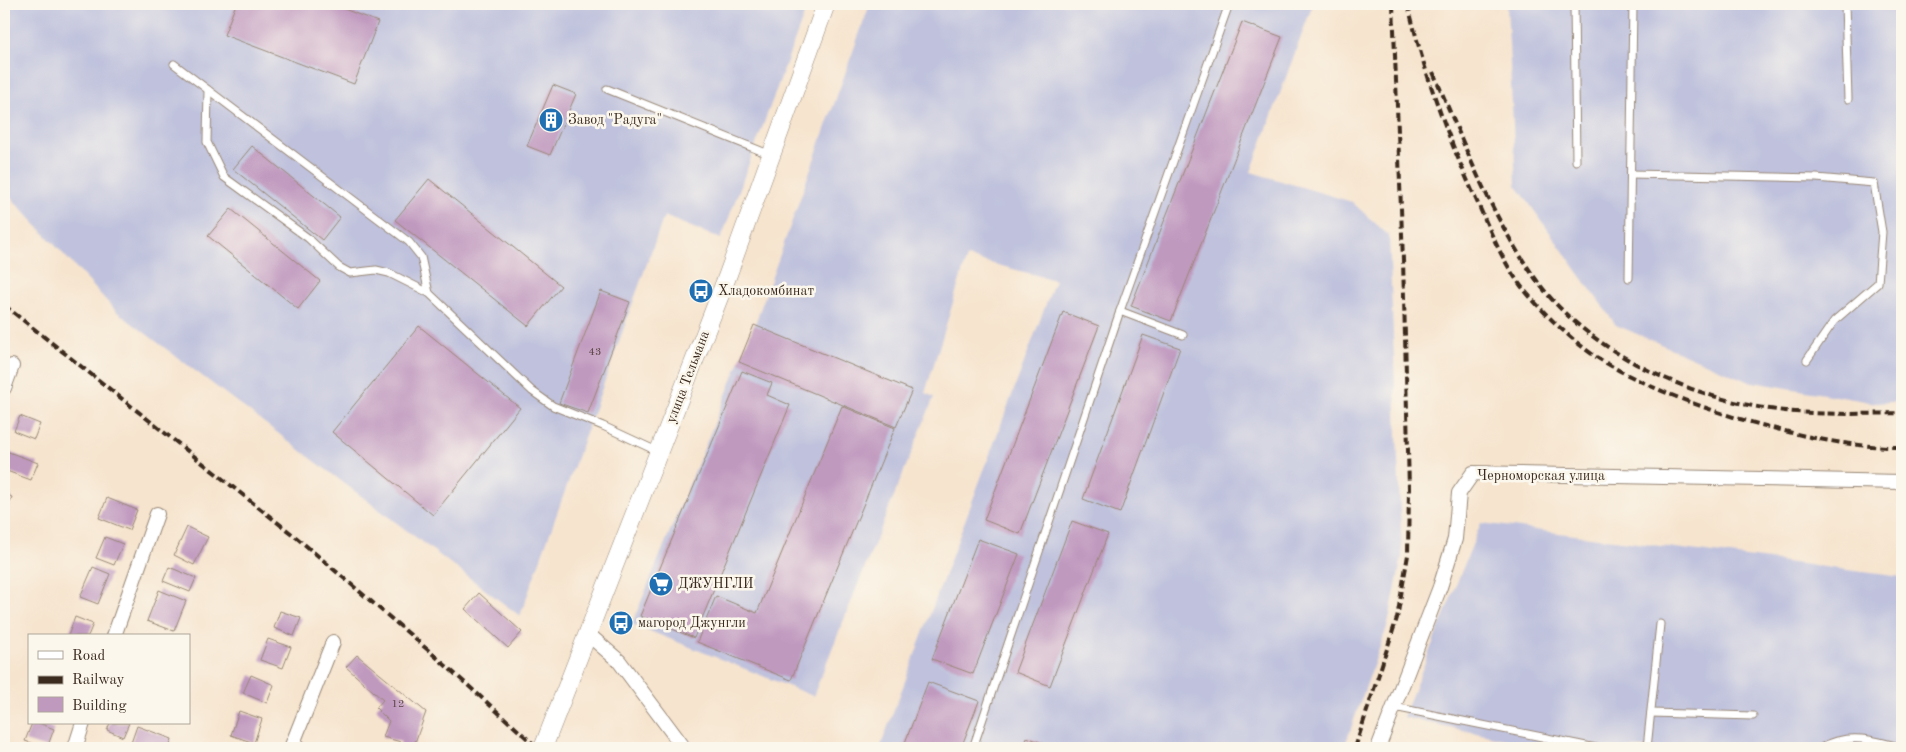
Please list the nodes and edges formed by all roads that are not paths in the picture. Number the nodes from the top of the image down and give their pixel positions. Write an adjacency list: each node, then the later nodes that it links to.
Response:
1 (826, 4): 10 (street, улица Тельмана)
2 (1229, 4): 15 (lane)
3 (1574, 4): 11 (lane)
4 (1633, 4): 12 (lane)
5 (1846, 4): 9 (lane)
6 (174, 64): 8 (lane)
7 (607, 88): 10 (lane)
8 (208, 90): 14 (lane); 14 (lane)
9 (1848, 99)
10 (772, 155): 20 (street, улица Тельмана)
11 (1576, 162)
12 (1631, 174): 13 (lane); 17 (lane)
13 (1629, 278)
14 (429, 293): 20 (lane)
15 (1120, 311): 16 (lane); 36 (lane)
16 (1184, 335)
17 (1807, 360)
18 (12, 366): 19 (street)
19 (4, 388)
20 (660, 452): 25 (street, улица Тельмана)
21 (1902, 482): 27 (street, Черноморская улица)
22 (157, 514): 24 (street)
23 (1660, 624): 28 (lane)
24 (115, 634)
25 (589, 635): 34 (street, улица Тельмана); 35 (street)
26 (333, 642): 31 (street)
27 (1394, 707): 37 (street, Черноморская улица); 38 (lane)
28 (1651, 713): 29 (lane); 39 (lane)
29 (1753, 716)
30 (83, 724): 32 (street)
31 (292, 746): 33 (lane)
32 (75, 748)
33 (306, 748)
34 (543, 748)
35 (684, 748)
36 (973, 748)
37 (1378, 748)
38 (1596, 748)
39 (1647, 748)
40 (1821, 748): 41 (lane)
41 (1902, 748)

